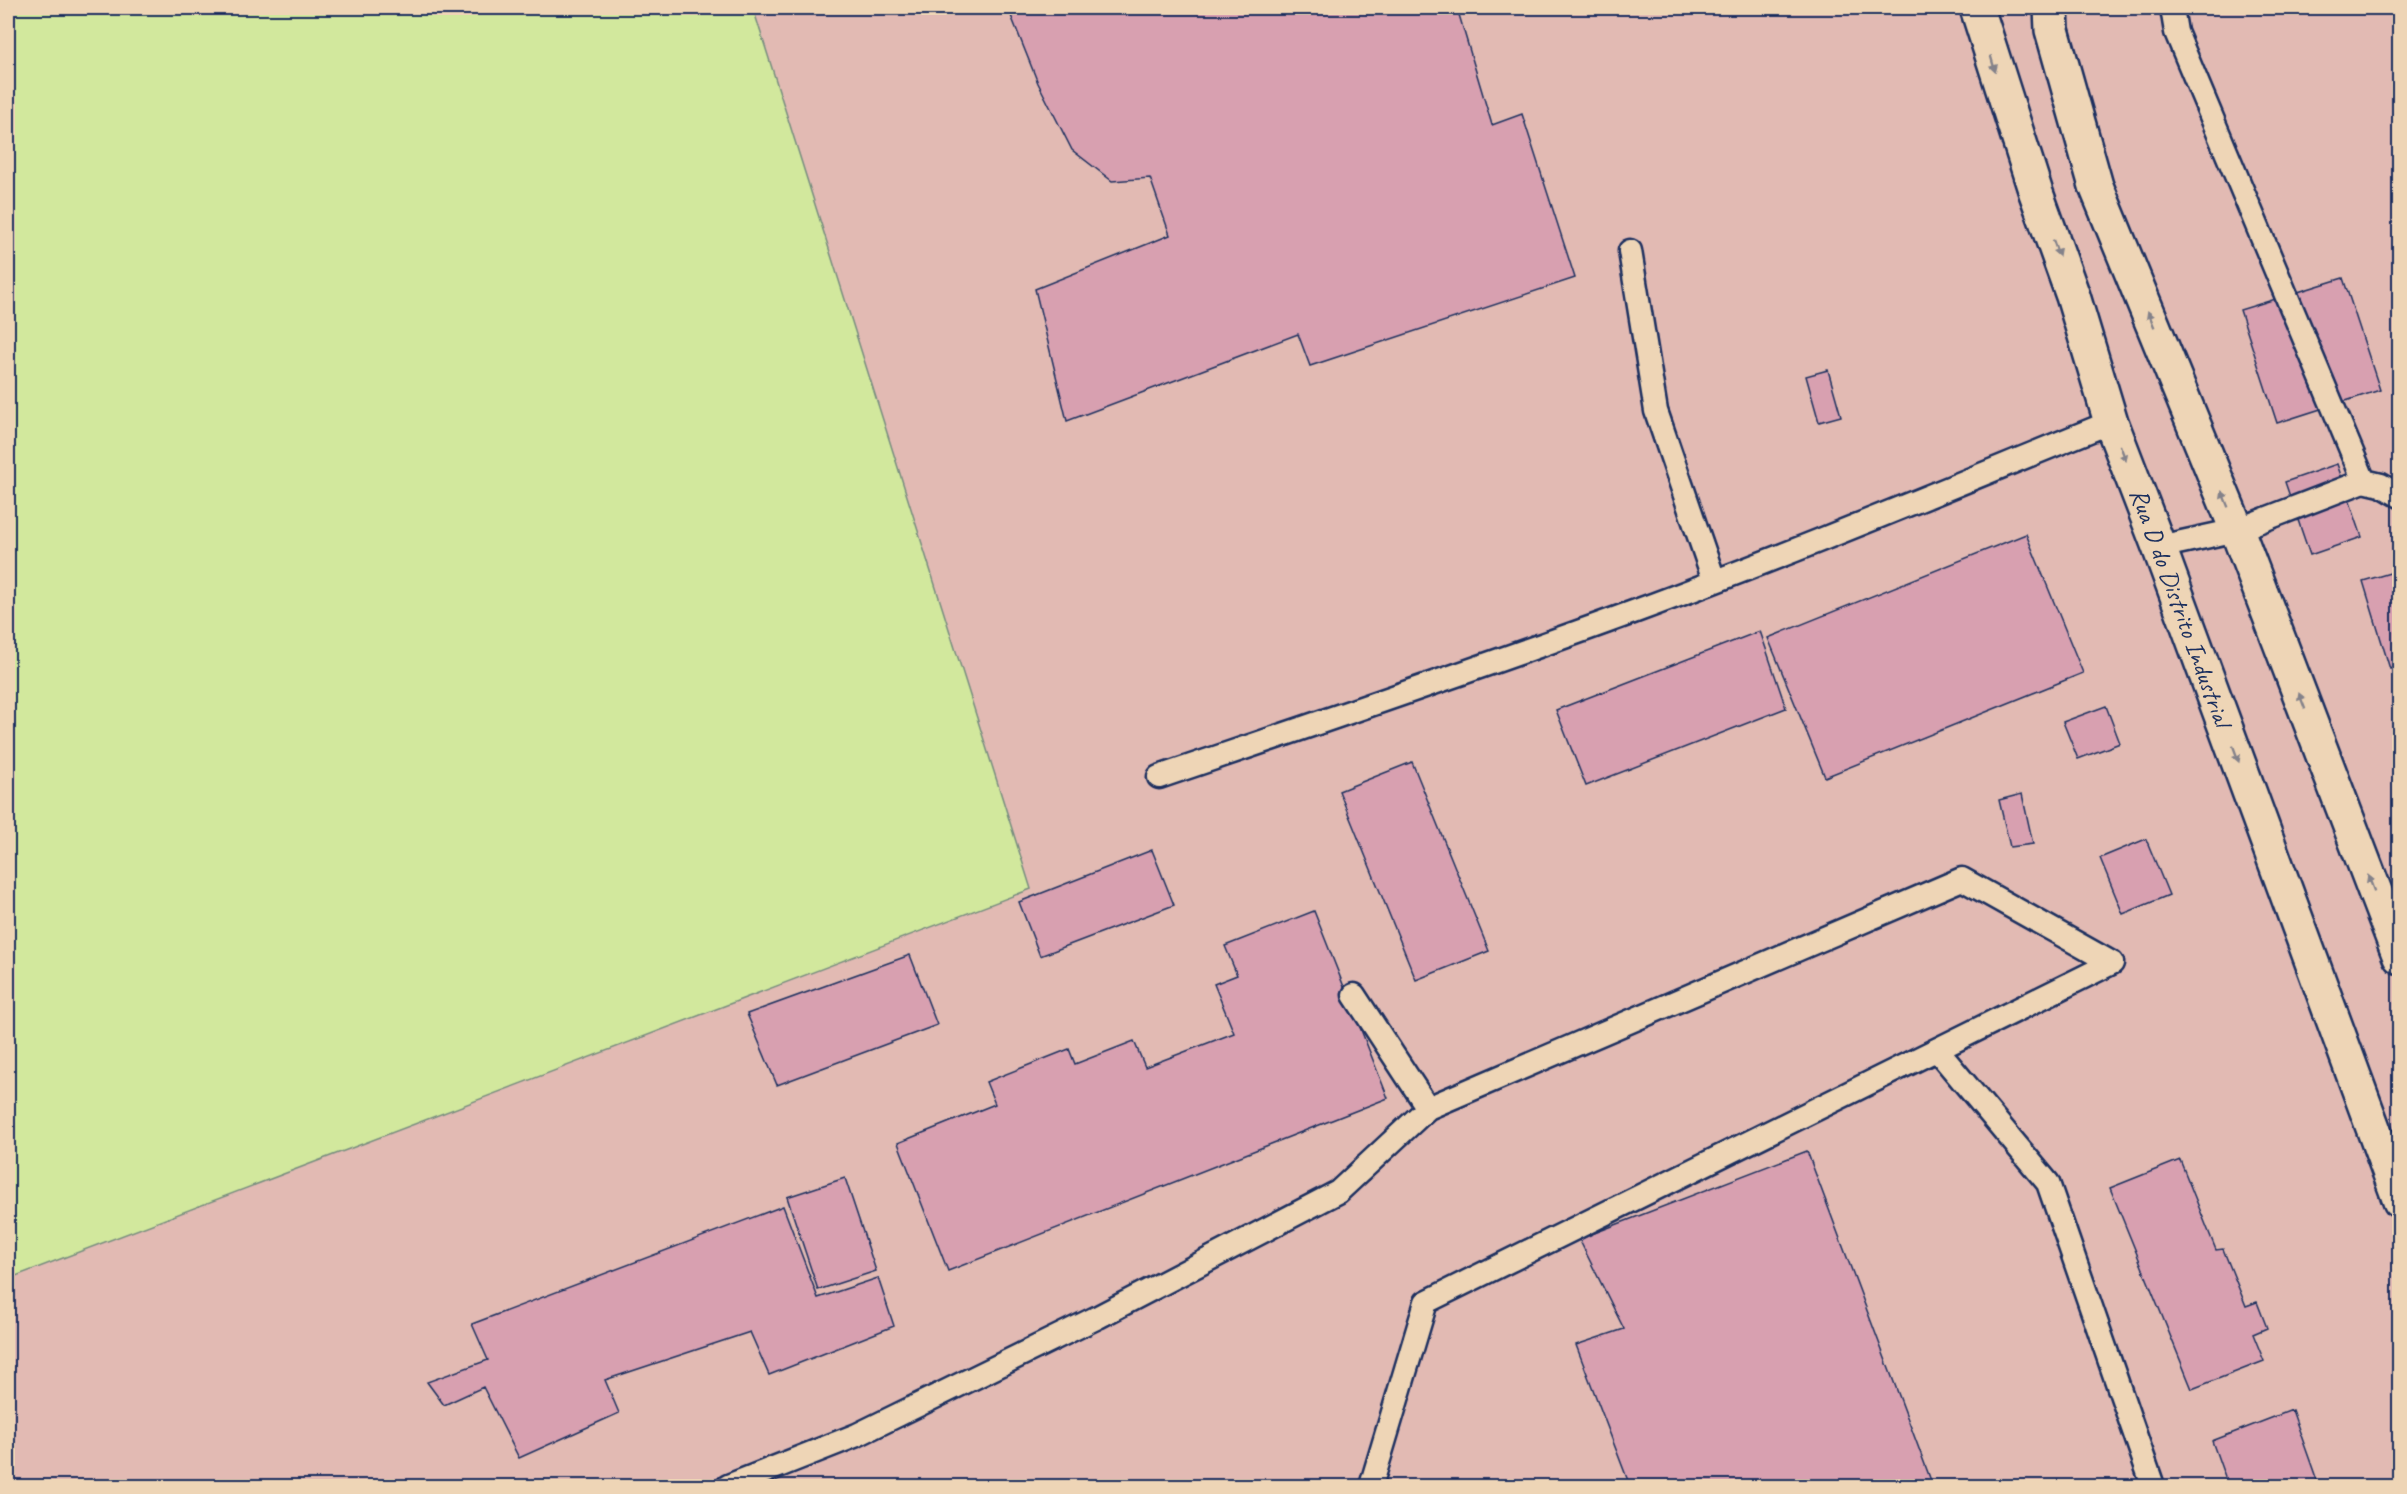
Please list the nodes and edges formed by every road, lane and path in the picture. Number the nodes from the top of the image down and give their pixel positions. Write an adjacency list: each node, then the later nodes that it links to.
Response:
1 (1977, 8): 5 (street, Rua D do Distrito Industrial, one-way to 5)
2 (2051, 8): 8 (street, one-way to 2)
3 (2172, 8): 6 (lane)
4 (1630, 251): 10 (lane)
5 (2111, 422): 9 (street, Rua D do Distrito Industrial, one-way to 9); 10 (lane)
6 (2364, 481): 7 (lane); 8 (lane)
7 (2400, 496)
8 (2237, 530): 9 (lane); 12 (street, one-way to 8)
9 (2159, 547): 16 (street, Rua D do Distrito Industrial, one-way to 16)
10 (1714, 580): 11 (lane)
11 (1159, 777)
12 (2400, 957)
13 (1354, 995): 15 (lane)
14 (1937, 1050): 15 (lane); 18 (lane); 19 (lane)
15 (1428, 1108): 17 (lane)
16 (2400, 1201)
17 (728, 1486)
18 (1371, 1486)
19 (2153, 1486)

